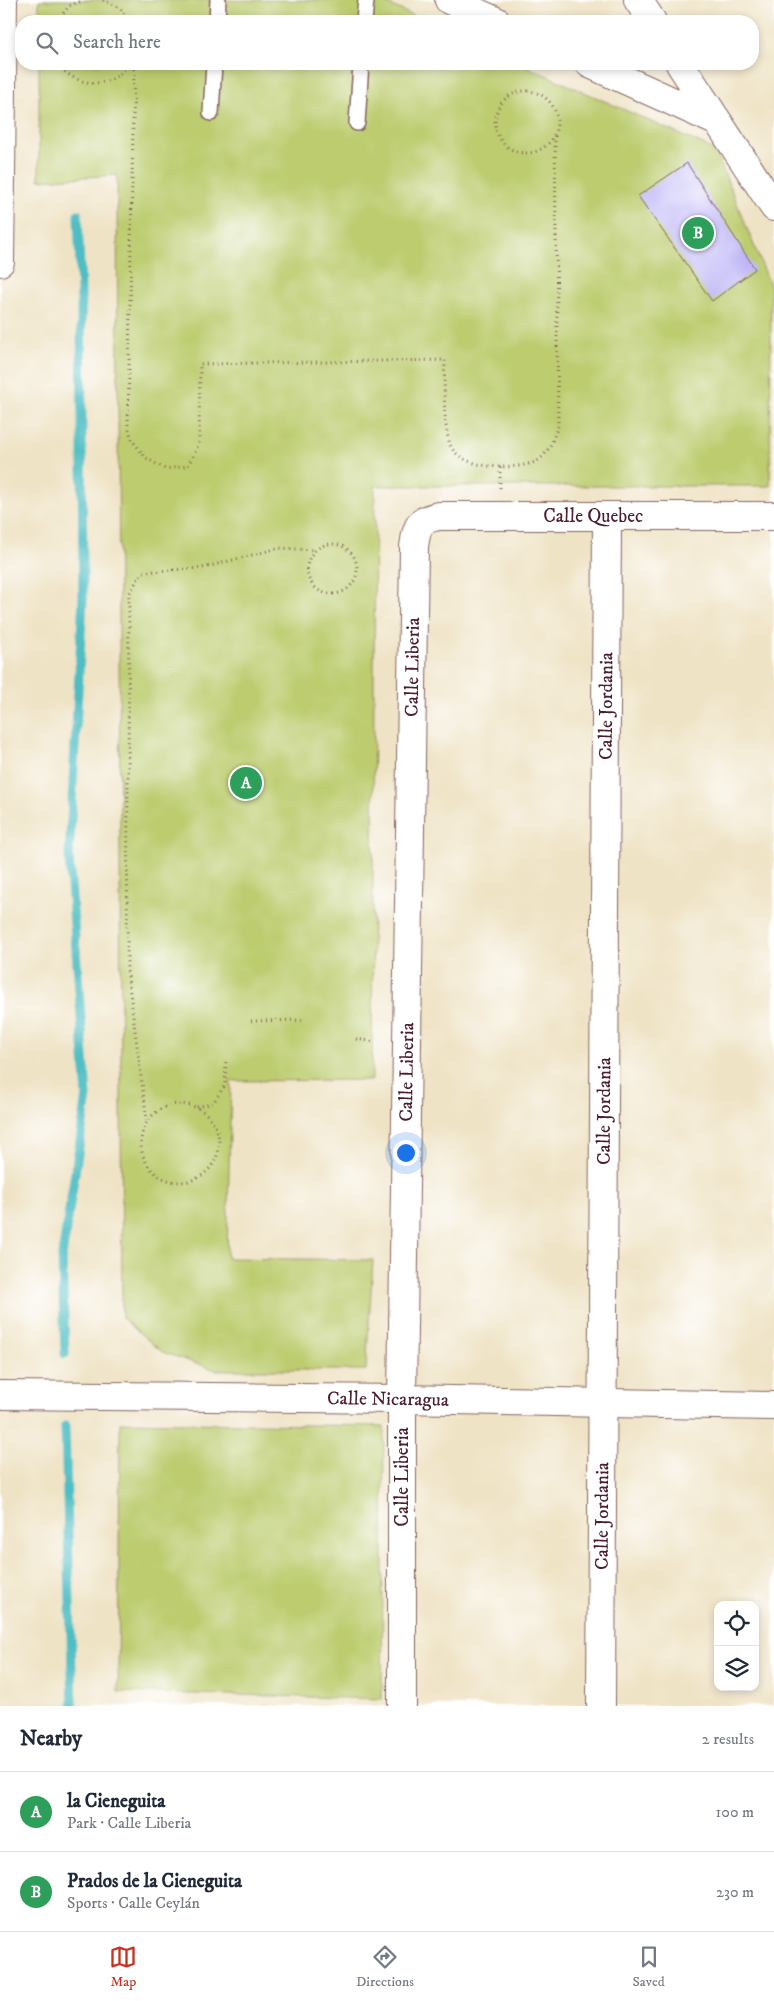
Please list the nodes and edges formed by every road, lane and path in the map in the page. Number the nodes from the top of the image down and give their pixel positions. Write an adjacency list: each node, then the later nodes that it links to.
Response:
1 (3, 0): 26 (street)
2 (83, 0): 8 (path)
3 (104, 0): 9 (path)
4 (218, 0): 10 (lane)
5 (366, 0): 11 (lane)
6 (449, 0): 12 (street)
7 (638, 0): 13 (street)
8 (62, 15)
9 (126, 15)
10 (217, 15)
11 (365, 15)
12 (483, 15)
13 (648, 15)
14 (63, 70): 15 (path)
15 (124, 70)
16 (134, 70): 27 (path)
17 (214, 70): 21 (lane)
18 (361, 70): 23 (lane)
19 (603, 70): 22 (street)
20 (684, 70): 22 (street)
21 (211, 114)
22 (718, 122): 25 (street)
23 (357, 123)
24 (556, 134): 24 (path); 27 (path)
25 (774, 207)
26 (0, 262)
27 (500, 466): 28 (path)
28 (500, 494)
29 (608, 516): 30 (street, Calle Quebec); 31 (street, Calle Quebec); 42 (street, Calle Jordania)
30 (774, 516)
31 (416, 529): 41 (street, Calle Liberia)
32 (315, 550): 32 (path); 39 (path)
33 (305, 1020): 34 (path)
34 (251, 1021)
35 (356, 1039): 36 (path)
36 (375, 1042)
37 (226, 1059): 38 (path)
38 (196, 1108): 39 (path); 39 (path)
39 (147, 1121)
40 (0, 1395): 41 (street, Calle Nicaragua)
41 (402, 1399): 42 (street, Calle Nicaragua); 44 (street, Calle Liberia)
42 (603, 1402): 43 (street, Calle Nicaragua); 45 (street, Calle Jordania)
43 (774, 1406)
44 (402, 1706)
45 (601, 1706)

